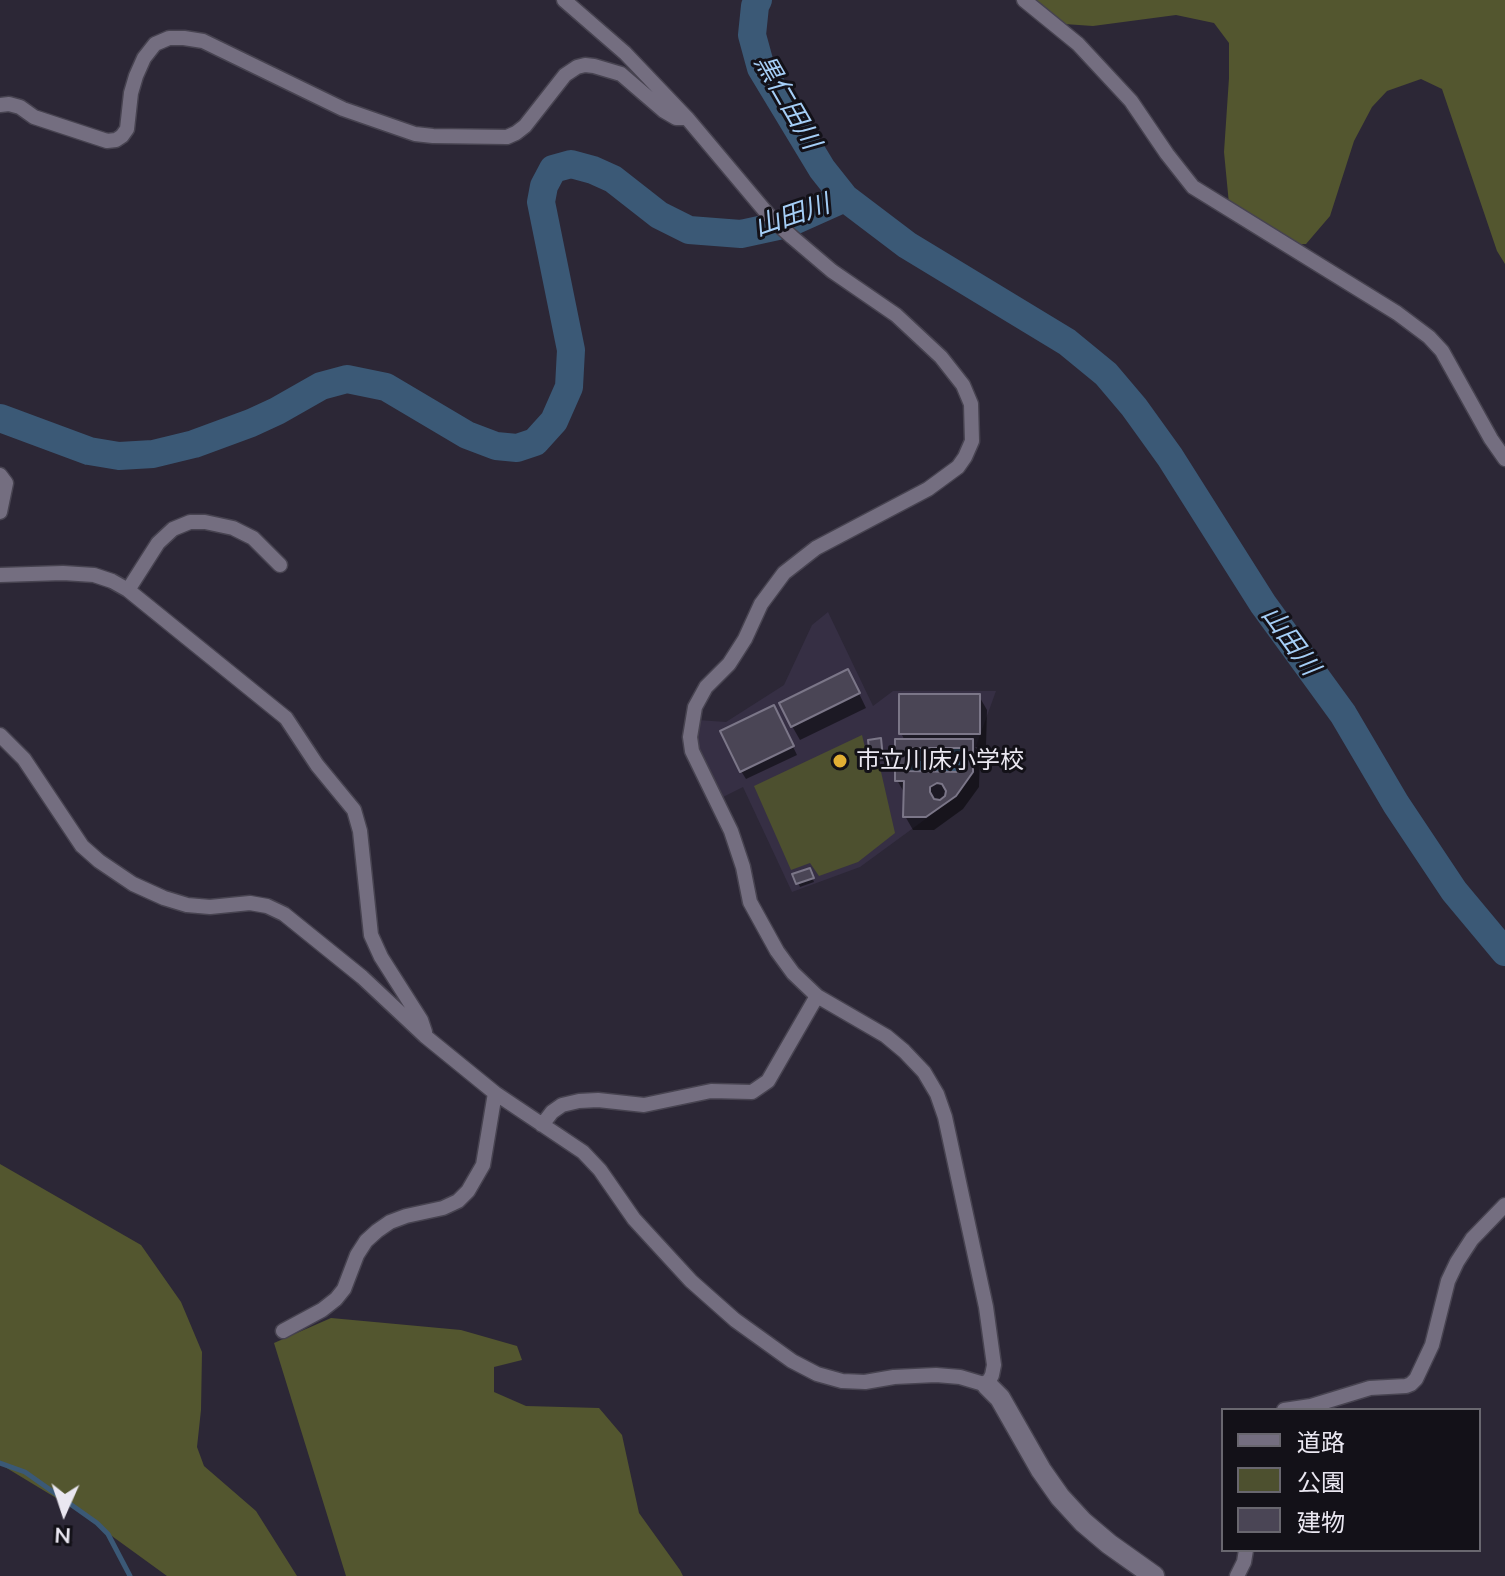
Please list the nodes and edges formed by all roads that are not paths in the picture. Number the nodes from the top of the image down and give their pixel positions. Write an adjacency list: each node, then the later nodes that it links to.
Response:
1 (564, 0): 4 (street)
2 (1024, 0): 5 (street)
3 (0, 105): 4 (street)
4 (687, 118): 12 (street)
5 (1505, 459)
6 (0, 475): 7 (street)
7 (0, 512)
8 (280, 565): 10 (street)
9 (0, 575): 10 (street)
10 (128, 590): 13 (street)
11 (0, 735): 13 (street)
12 (817, 996): 15 (street); 18 (street)
13 (425, 1036): 14 (street)
14 (495, 1093): 15 (street); 17 (street)
15 (542, 1125): 18 (street)
16 (1505, 1205): 19 (street)
17 (283, 1331)
18 (987, 1385): 21 (street)
19 (1298, 1408)
20 (1246, 1552): 22 (street)
21 (1154, 1576)
22 (1237, 1576)

